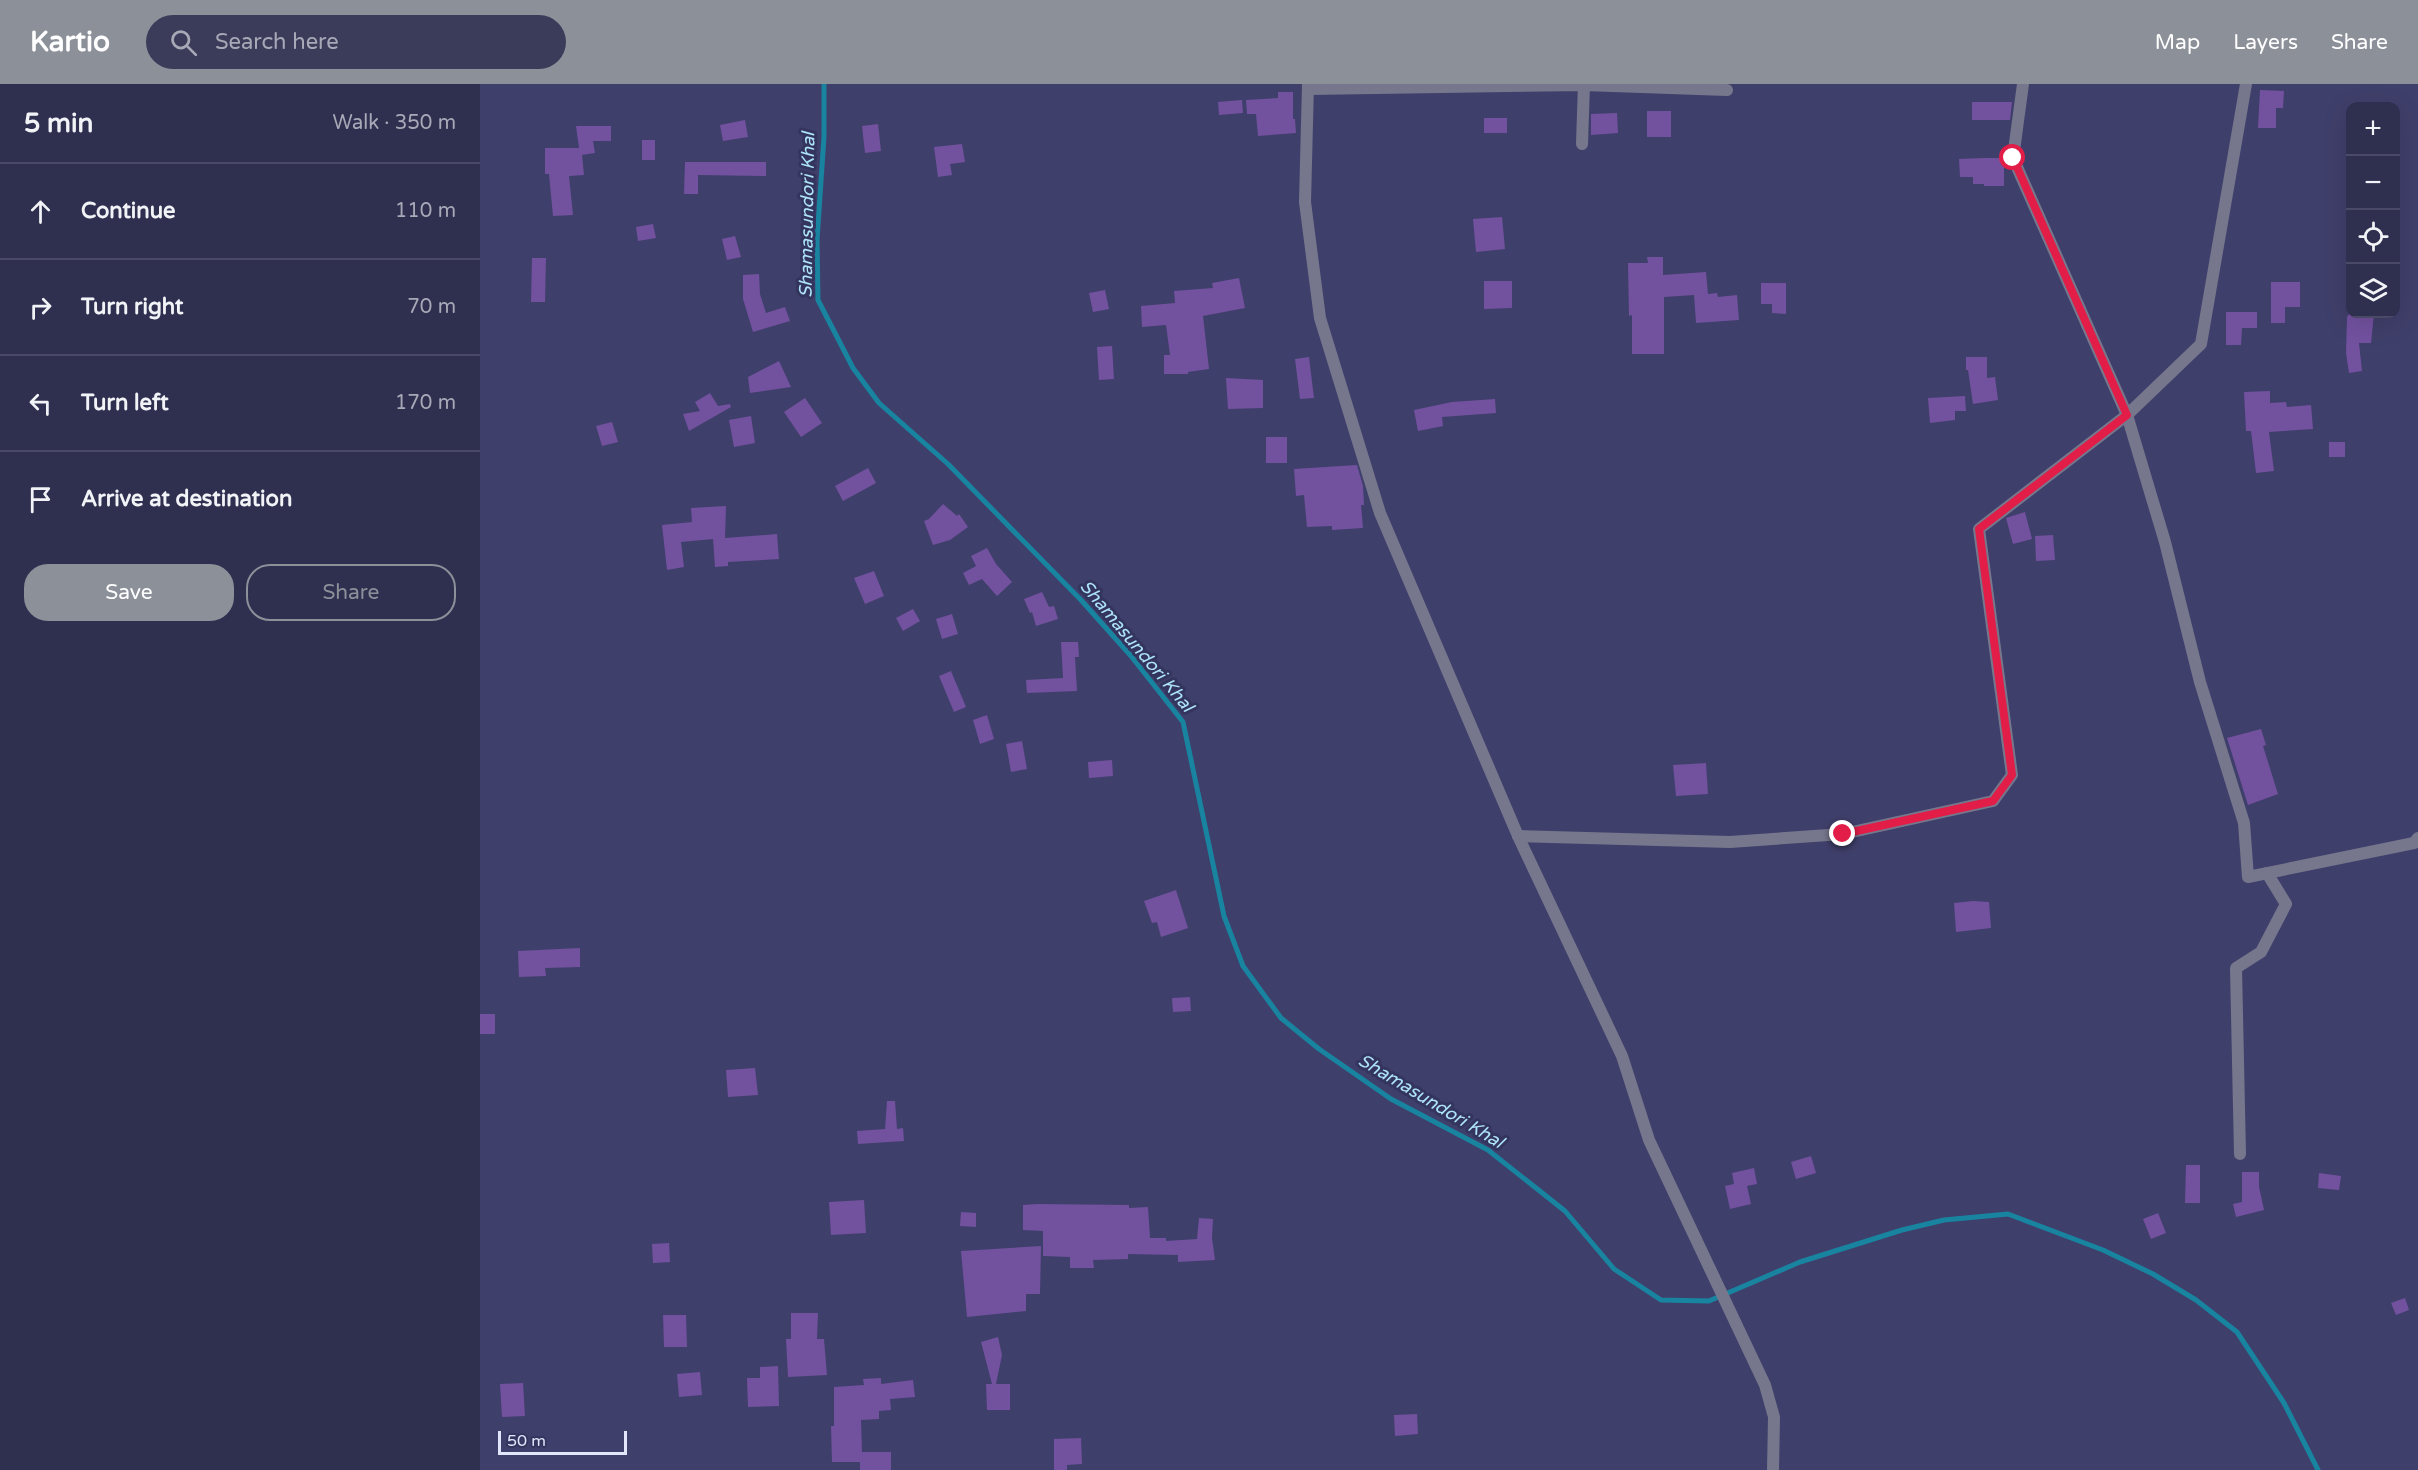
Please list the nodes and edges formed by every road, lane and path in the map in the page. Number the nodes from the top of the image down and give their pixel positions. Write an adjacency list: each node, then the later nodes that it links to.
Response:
1 (2024, 84): 7 (street)
2 (2246, 84): 7 (street)
3 (1584, 85): 4 (street); 5 (street); 6 (street)
4 (1308, 86): 8 (street)
5 (1726, 90)
6 (1582, 144)
7 (2127, 415): 8 (street); 10 (street)
8 (1518, 836): 12 (street)
9 (2418, 838): 10 (street)
10 (2267, 873): 11 (street)
11 (2240, 1154)
12 (1773, 1470)

